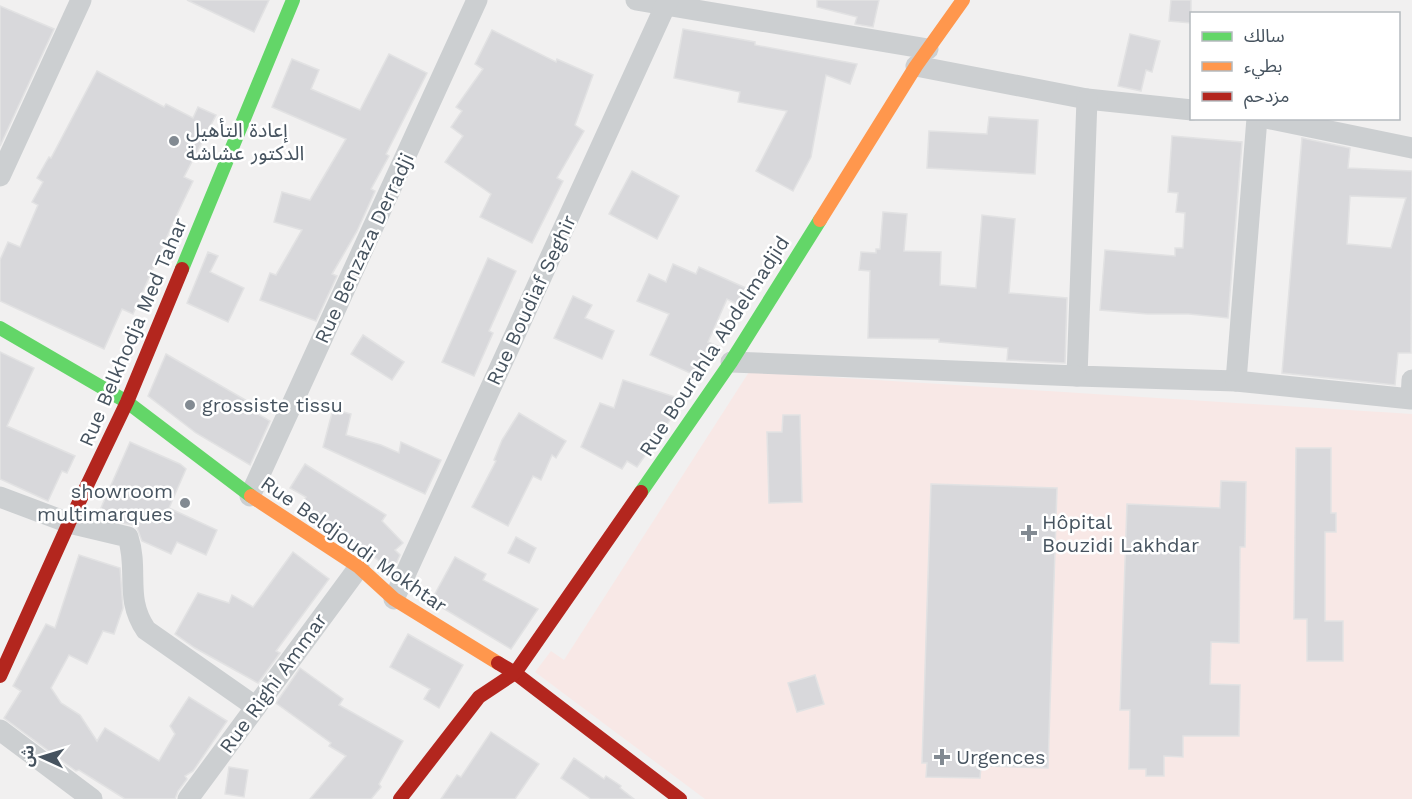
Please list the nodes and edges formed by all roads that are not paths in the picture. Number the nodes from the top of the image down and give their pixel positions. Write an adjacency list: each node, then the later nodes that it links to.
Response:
1 (81, 0): 14 (street)
2 (293, 0): 20 (street, Rue Belkhodja Med Tahar)
3 (477, 0): 21 (street, Rue Benzaza Derradji)
4 (636, 0): 6 (street)
5 (963, 0): 7 (street, Rue Bourahla Abdelmadjid)
6 (667, 3): 7 (street); 25 (street, Rue Boudiaf Seghir)
7 (928, 49): 8 (street, Rue Bourahla Abdelmadjid)
8 (916, 66): 9 (street); 16 (street, Rue Bourahla Abdelmadjid)
9 (1087, 99): 10 (street); 17 (street)
10 (1190, 110)
11 (1257, 120): 18 (street)
12 (1276, 120): 13 (street)
13 (1412, 148)
14 (0, 176)
15 (0, 328): 20 (street, Rue Beldjoudi Mokhtar)
16 (731, 362): 17 (street); 26 (street, Rue Bourahla Abdelmadjid)
17 (1077, 376): 18 (street)
18 (1236, 381): 19 (street)
19 (1412, 393)
20 (127, 402): 21 (street, Rue Beldjoudi Mokhtar); 23 (street, Rue Belkhodja Med Tahar)
21 (250, 496): 24 (street, Rue Beldjoudi Mokhtar)
22 (0, 497): 23 (street)
23 (69, 523): 27 (street, Rue Belkhodja Med Tahar); 28 (street)
24 (359, 567): 25 (street, Rue Beldjoudi Mokhtar); 28 (street, Rue Righi Ammar)
25 (394, 599): 26 (street, Rue Beldjoudi Mokhtar)
26 (515, 673): 32 (street, Rue Bourahla Abdelmadjid); 33 (street, Rue Beldjoudi Mokhtar)
27 (0, 676)
28 (256, 707): 31 (street, Rue Righi Ammar)
29 (0, 730): 30 (street)
30 (92, 799)
31 (188, 799)
32 (400, 799)
33 (680, 799)

